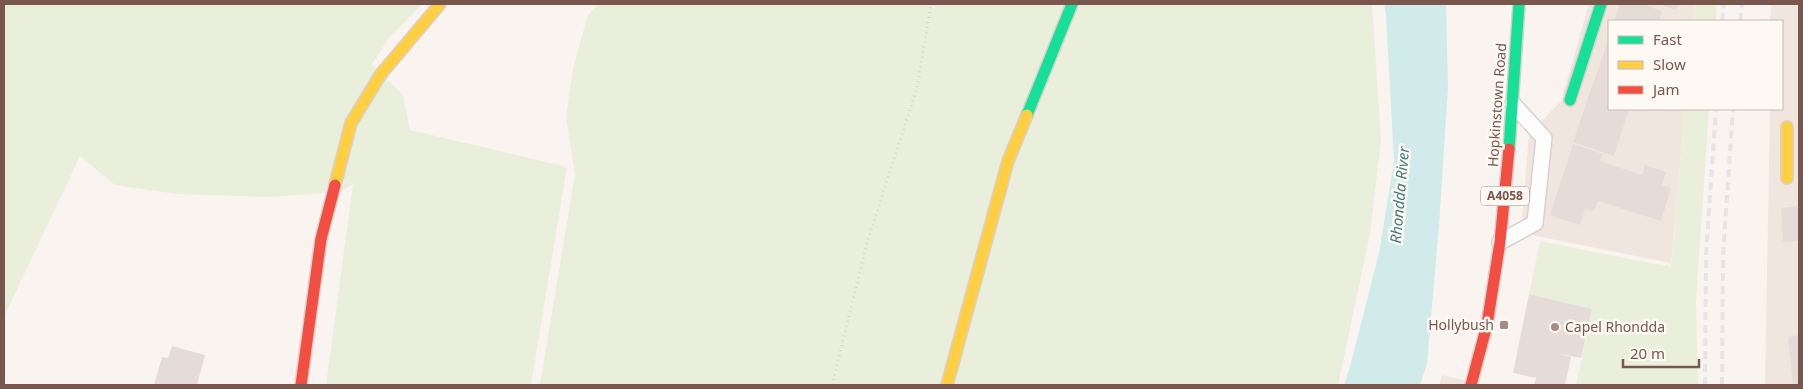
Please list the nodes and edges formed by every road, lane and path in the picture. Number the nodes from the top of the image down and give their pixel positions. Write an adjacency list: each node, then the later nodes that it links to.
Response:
1 (440, 4): 11 (street)
2 (931, 4): 12 (path)
3 (1072, 4): 13 (street)
4 (1519, 4): 7 (street, Hopkinstown Road / A4058)
5 (1601, 4): 6 (street)
6 (1570, 100)
7 (1513, 104): 10 (street, Hopkinstown Road / A4058); 10 (lane)
8 (1786, 127): 9 (street)
9 (1786, 178)
10 (1500, 242): 14 (street, Hopkinstown Road / A4058)
11 (301, 385)
12 (832, 385)
13 (947, 385)
14 (1471, 385)

